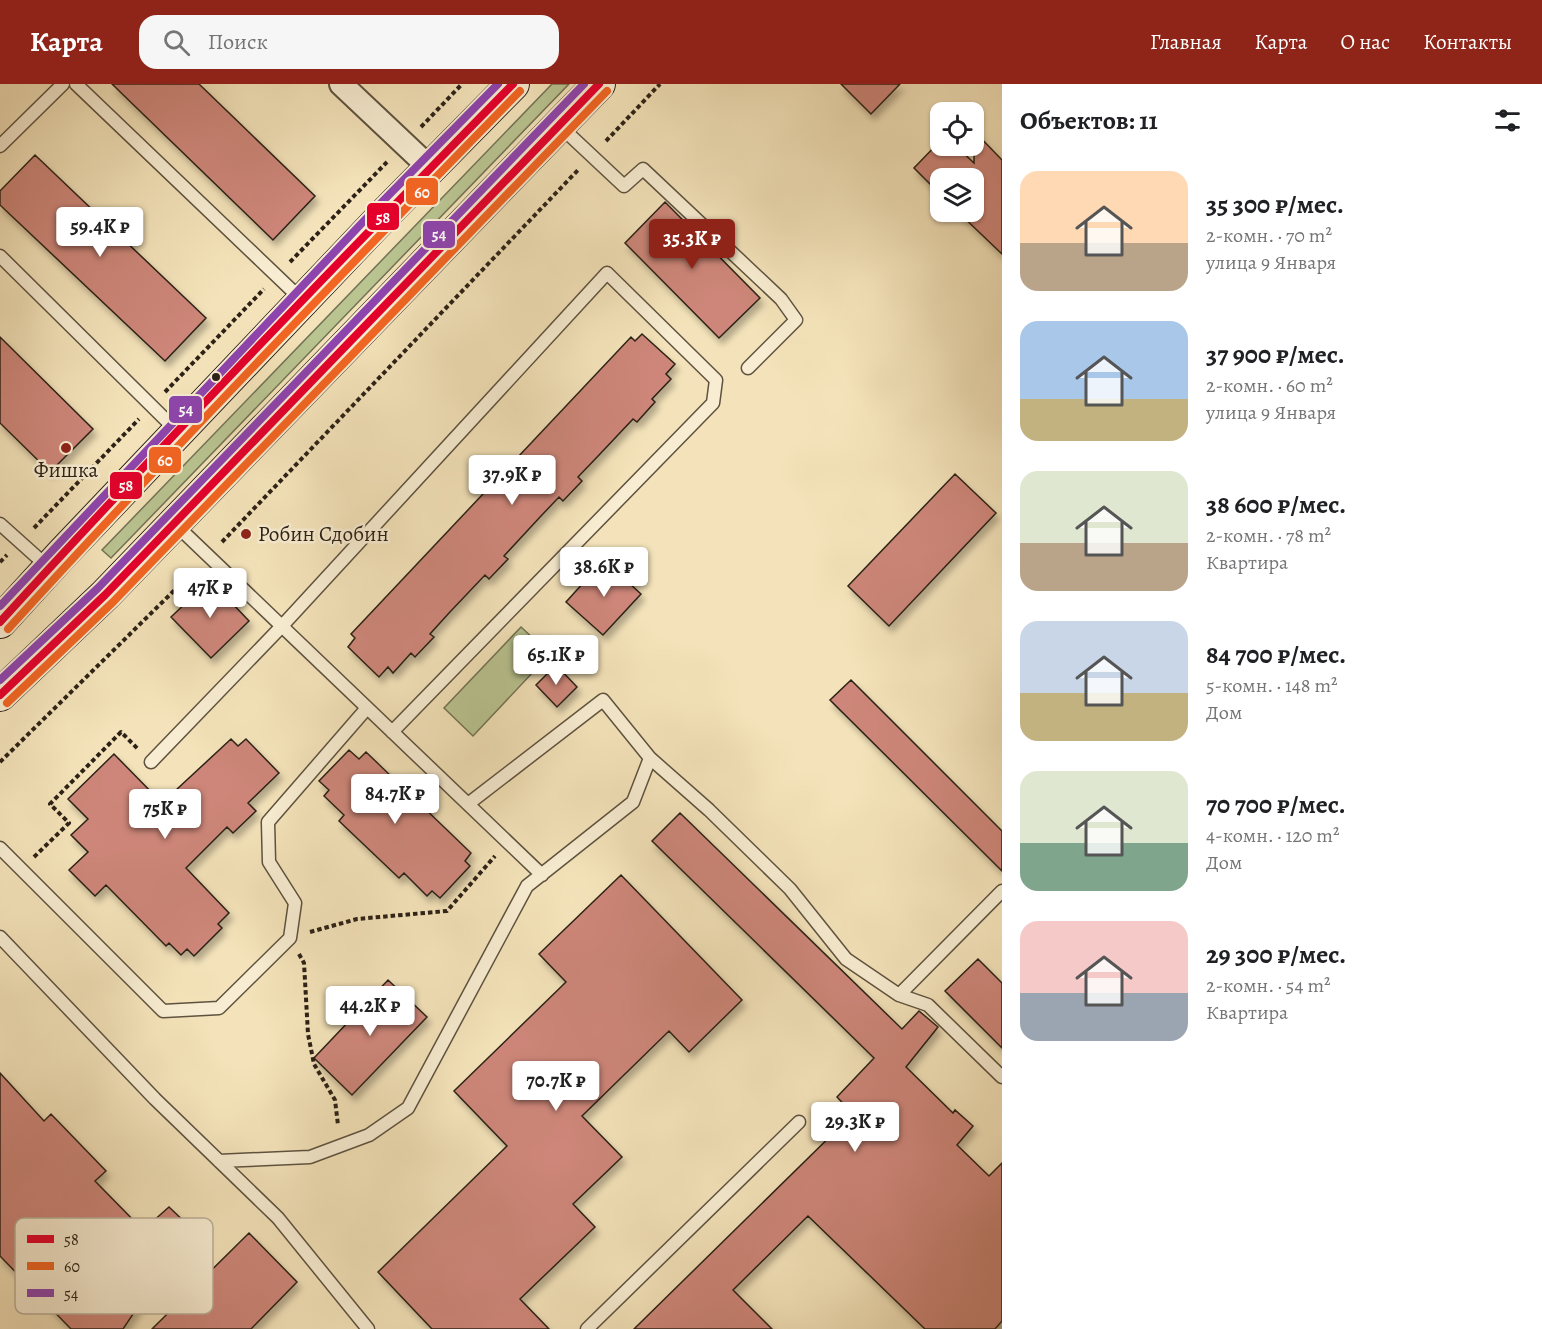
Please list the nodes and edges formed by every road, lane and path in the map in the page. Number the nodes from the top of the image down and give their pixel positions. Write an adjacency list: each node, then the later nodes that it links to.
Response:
1 (63, 84): 10 (lane)
2 (76, 84): 14 (lane)
3 (341, 84): 9 (street)
4 (462, 84): 9 (path)
5 (513, 84): 12 (main road)
6 (599, 84): 8 (main road)
7 (660, 84): 11 (path)
8 (559, 126): 11 (lane); 20 (main road)
9 (404, 144): 12 (street); 14 (path)
10 (0, 146)
11 (591, 156): 16 (lane); 22 (path)
12 (430, 168): 15 (main road)
13 (0, 256): 17 (lane)
14 (276, 276): 15 (lane); 17 (path)
15 (303, 301): 18 (main road)
16 (748, 368)
17 (151, 406): 18 (lane); 21 (path)
18 (178, 432): 24 (main road)
19 (0, 524): 21 (lane)
20 (174, 524): 22 (lane); 27 (main road)
21 (20, 542): 23 (path); 24 (lane)
22 (208, 556): 26 (lane); 31 (path)
23 (0, 562)
24 (49, 568): 25 (main road)
25 (0, 622)
26 (282, 626): 28 (lane); 29 (lane); 32 (lane)
27 (0, 695)
28 (367, 708): 29 (lane); 40 (lane)
29 (392, 732): 33 (lane)
30 (650, 758): 33 (lane); 37 (lane); 41 (lane)
31 (0, 762)
32 (152, 762): 36 (path)
33 (468, 804): 34 (lane)
34 (508, 842): 37 (lane); 40 (path)
35 (0, 848): 36 (lane)
36 (21, 870): 40 (lane)
37 (542, 875): 44 (lane)
38 (1002, 891): 41 (lane)
39 (0, 937): 45 (lane)
40 (290, 938): 44 (path)
41 (899, 995): 42 (lane)
42 (1002, 1077)
43 (799, 1122): 47 (lane)
44 (340, 1146): 45 (lane)
45 (219, 1161): 46 (lane)
46 (368, 1329)
47 (587, 1329)

